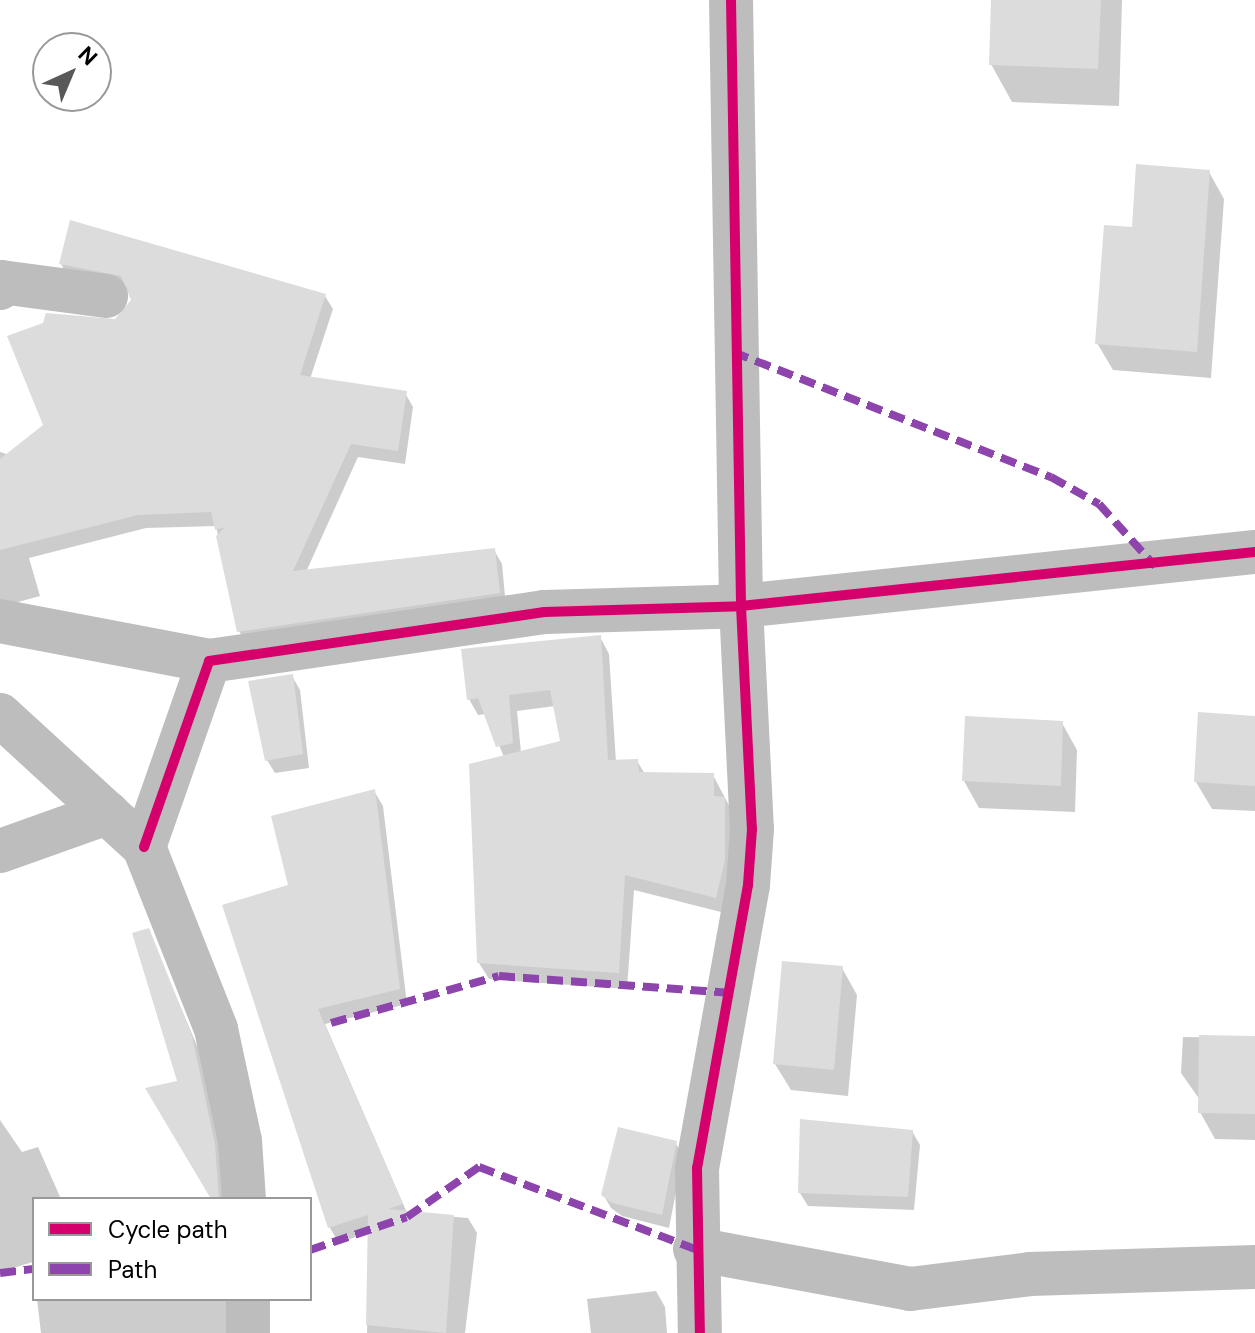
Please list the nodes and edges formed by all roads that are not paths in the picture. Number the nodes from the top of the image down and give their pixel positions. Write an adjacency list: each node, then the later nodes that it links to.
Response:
1 (731, 0): 5 (street)
2 (0, 288): 3 (street)
3 (106, 296)
4 (1255, 552): 5 (street)
5 (741, 606): 7 (street); 13 (street)
6 (0, 621): 7 (street)
7 (209, 661): 10 (street)
8 (0, 715): 9 (street)
9 (107, 813): 10 (street); 11 (street)
10 (144, 847): 12 (street)
11 (0, 851)
12 (244, 1197)
13 (695, 1249): 14 (street); 17 (street)
14 (1255, 1267)
15 (248, 1301): 16 (street)
16 (248, 1333)
17 (700, 1333)

